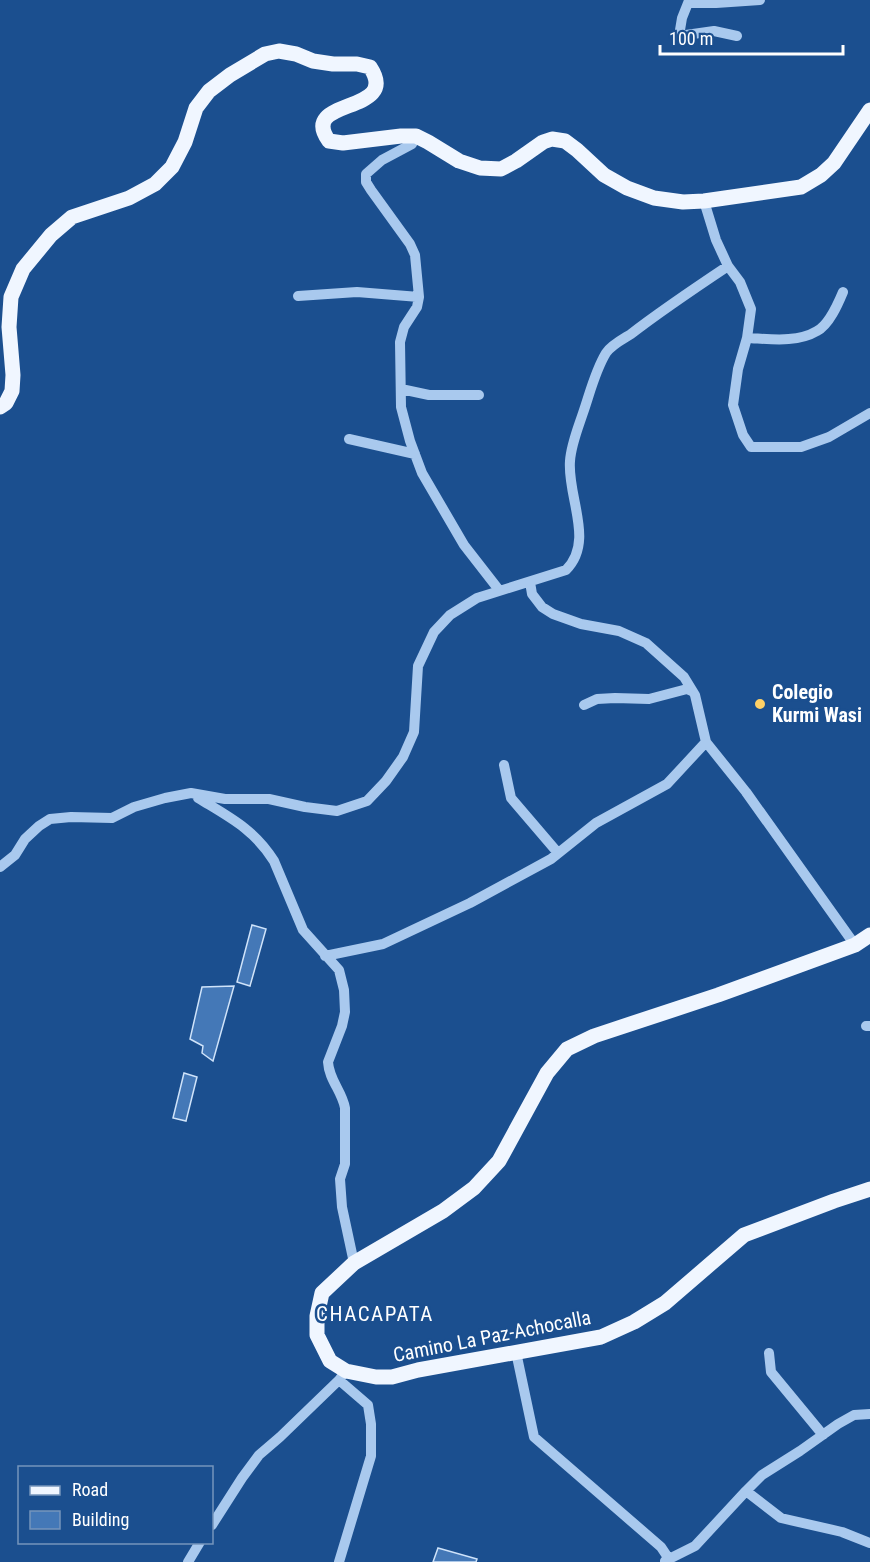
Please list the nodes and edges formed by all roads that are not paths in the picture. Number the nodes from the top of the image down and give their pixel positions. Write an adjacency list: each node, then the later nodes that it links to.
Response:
1 (760, 0): 2 (street)
2 (737, 36)
3 (870, 110): 5 (main road)
4 (416, 136): 5 (main road); 9 (street); 13 (main road)
5 (704, 201): 6 (street)
6 (728, 266): 10 (street); 17 (street)
7 (843, 292): 10 (street)
8 (298, 296): 9 (street)
9 (419, 297): 11 (street)
10 (747, 338): 14 (street)
11 (401, 389): 12 (street); 16 (street)
12 (479, 395)
13 (0, 407)
14 (870, 413)
15 (349, 439): 16 (street)
16 (415, 454): 18 (street)
17 (530, 582): 18 (street); 19 (street)
18 (499, 590): 23 (street)
19 (692, 692): 20 (street); 21 (street)
20 (584, 705)
21 (706, 741): 24 (street); 27 (street)
22 (504, 765): 24 (street)
23 (191, 793): 25 (street); 28 (street)
24 (558, 853): 28 (street)
25 (0, 867)
26 (870, 935): 27 (main road)
27 (855, 945): 30 (main road)
28 (325, 956): 30 (street)
29 (870, 1190): 31 (main road, Camino La Paz-Achocalla)
30 (354, 1263): 33 (main road)
31 (516, 1352): 33 (main road, Camino La Paz-Achocalla); 40 (street)
32 (769, 1353): 35 (street)
33 (343, 1376): 37 (street); 42 (street)
34 (870, 1414): 35 (street)
35 (823, 1435): 36 (street)
36 (746, 1491): 38 (street); 40 (street)
37 (213, 1523)
38 (870, 1543)
39 (199, 1544): 41 (street)
40 (666, 1560)
41 (188, 1562)
42 (339, 1562)

